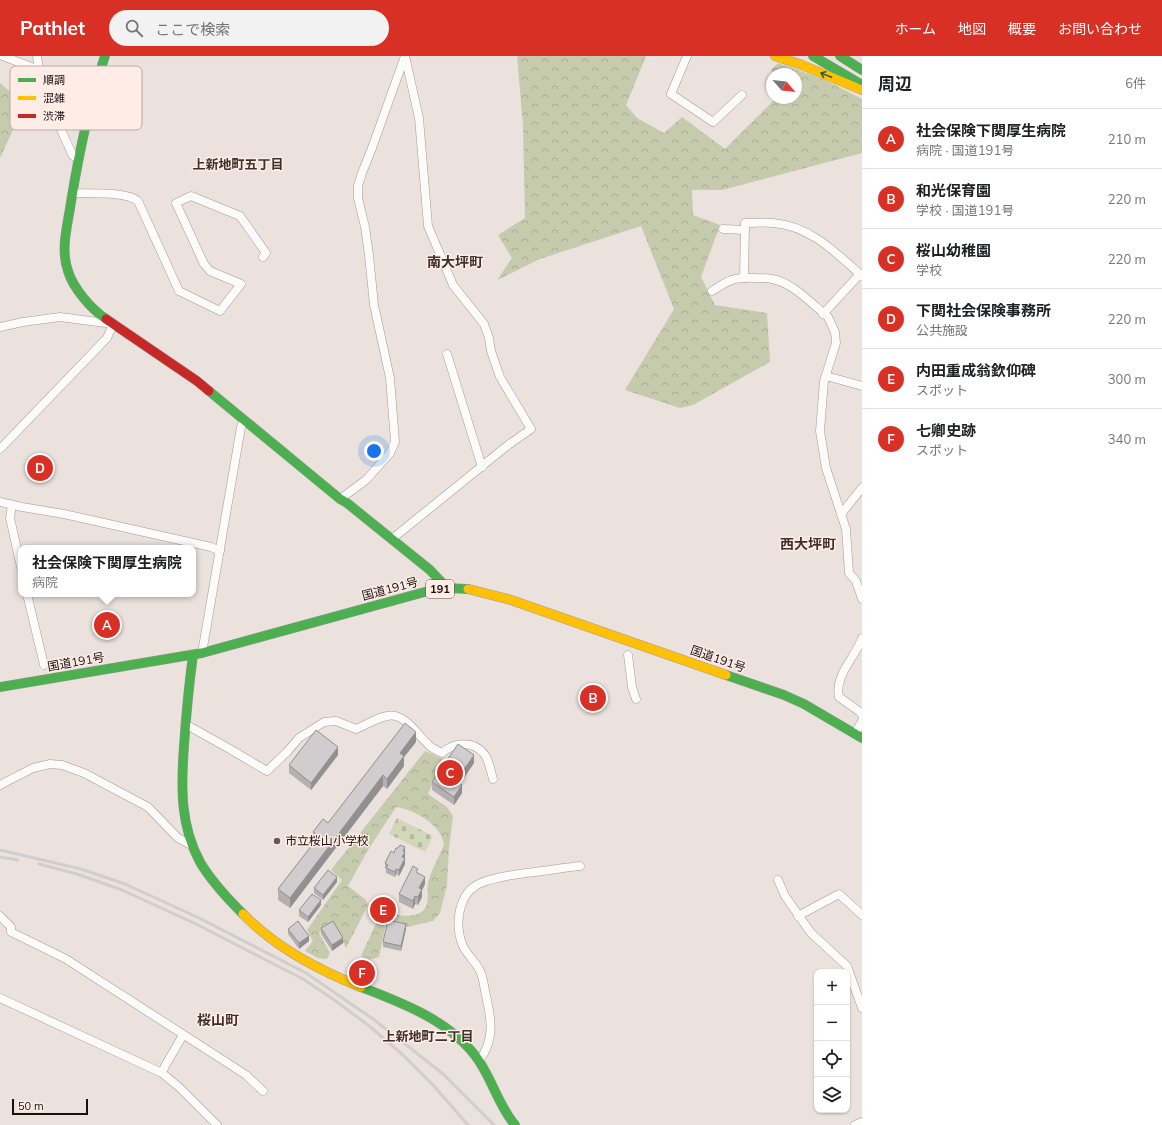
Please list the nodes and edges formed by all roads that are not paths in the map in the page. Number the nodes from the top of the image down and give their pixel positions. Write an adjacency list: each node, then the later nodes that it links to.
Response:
1 (3, 56): 9 (street)
2 (37, 56): 10 (street)
3 (105, 56): 11 (main road)
4 (405, 56): 34 (street); 36 (street)
5 (687, 56): 15 (street)
6 (775, 56): 14 (main road, one-way to 6)
7 (813, 56): 13 (main road)
8 (840, 56): 12 (main road)
9 (29, 66)
10 (38, 66)
11 (102, 66)
12 (862, 70)
13 (862, 84)
14 (862, 90)
15 (742, 96)
16 (61, 130): 18 (street)
17 (85, 130): 18 (main road)
18 (78, 159): 19 (main road)
19 (73, 193): 22 (street); 27 (main road)
20 (723, 229): 21 (street)
21 (745, 230): 23 (street); 24 (street)
22 (263, 257)
23 (861, 275): 26 (street)
24 (744, 278): 25 (street); 26 (street)
25 (712, 291)
26 (823, 314): 30 (street)
27 (113, 324): 28 (street); 32 (main road); 33 (street)
28 (0, 327)
29 (446, 354): 34 (street)
30 (826, 376): 31 (street); 39 (street)
31 (862, 386)
32 (244, 420): 36 (main road); 41 (street)
33 (0, 449)
34 (482, 466): 40 (street)
35 (862, 488): 39 (street)
36 (340, 499): 40 (main road)
37 (0, 502): 38 (street)
38 (12, 505): 41 (street); 42 (street)
39 (842, 514): 43 (street)
40 (392, 539): 44 (main road)
41 (220, 551): 48 (street)
42 (18, 554)
43 (860, 580): 46 (street)
44 (447, 588): 48 (main road, 国道191号 / 191); 56 (main road, 国道191号 / 191)
45 (29, 597): 50 (street)
46 (862, 599)
47 (862, 638): 53 (street)
48 (198, 654): 51 (main road, 国道191号 / 191); 55 (main road)
49 (628, 655): 52 (street)
50 (44, 665)
51 (0, 687)
52 (636, 699)
53 (862, 714)
54 (862, 721): 56 (street)
55 (185, 724): 57 (street); 59 (main road)
56 (858, 736)
57 (493, 779)
58 (0, 785): 59 (street)
59 (193, 846): 68 (main road)
60 (580, 866): 68 (street)
61 (778, 880): 64 (street)
62 (862, 915): 64 (street)
63 (0, 916): 67 (street)
64 (798, 916): 66 (street)
65 (0, 998): 69 (street)
66 (862, 1008)
67 (183, 1035): 69 (street); 70 (street)
68 (479, 1061): 73 (main road)
69 (162, 1073): 72 (street)
70 (263, 1091)
71 (862, 1122): 74 (street)
72 (217, 1125)
73 (515, 1125)
74 (855, 1125)

